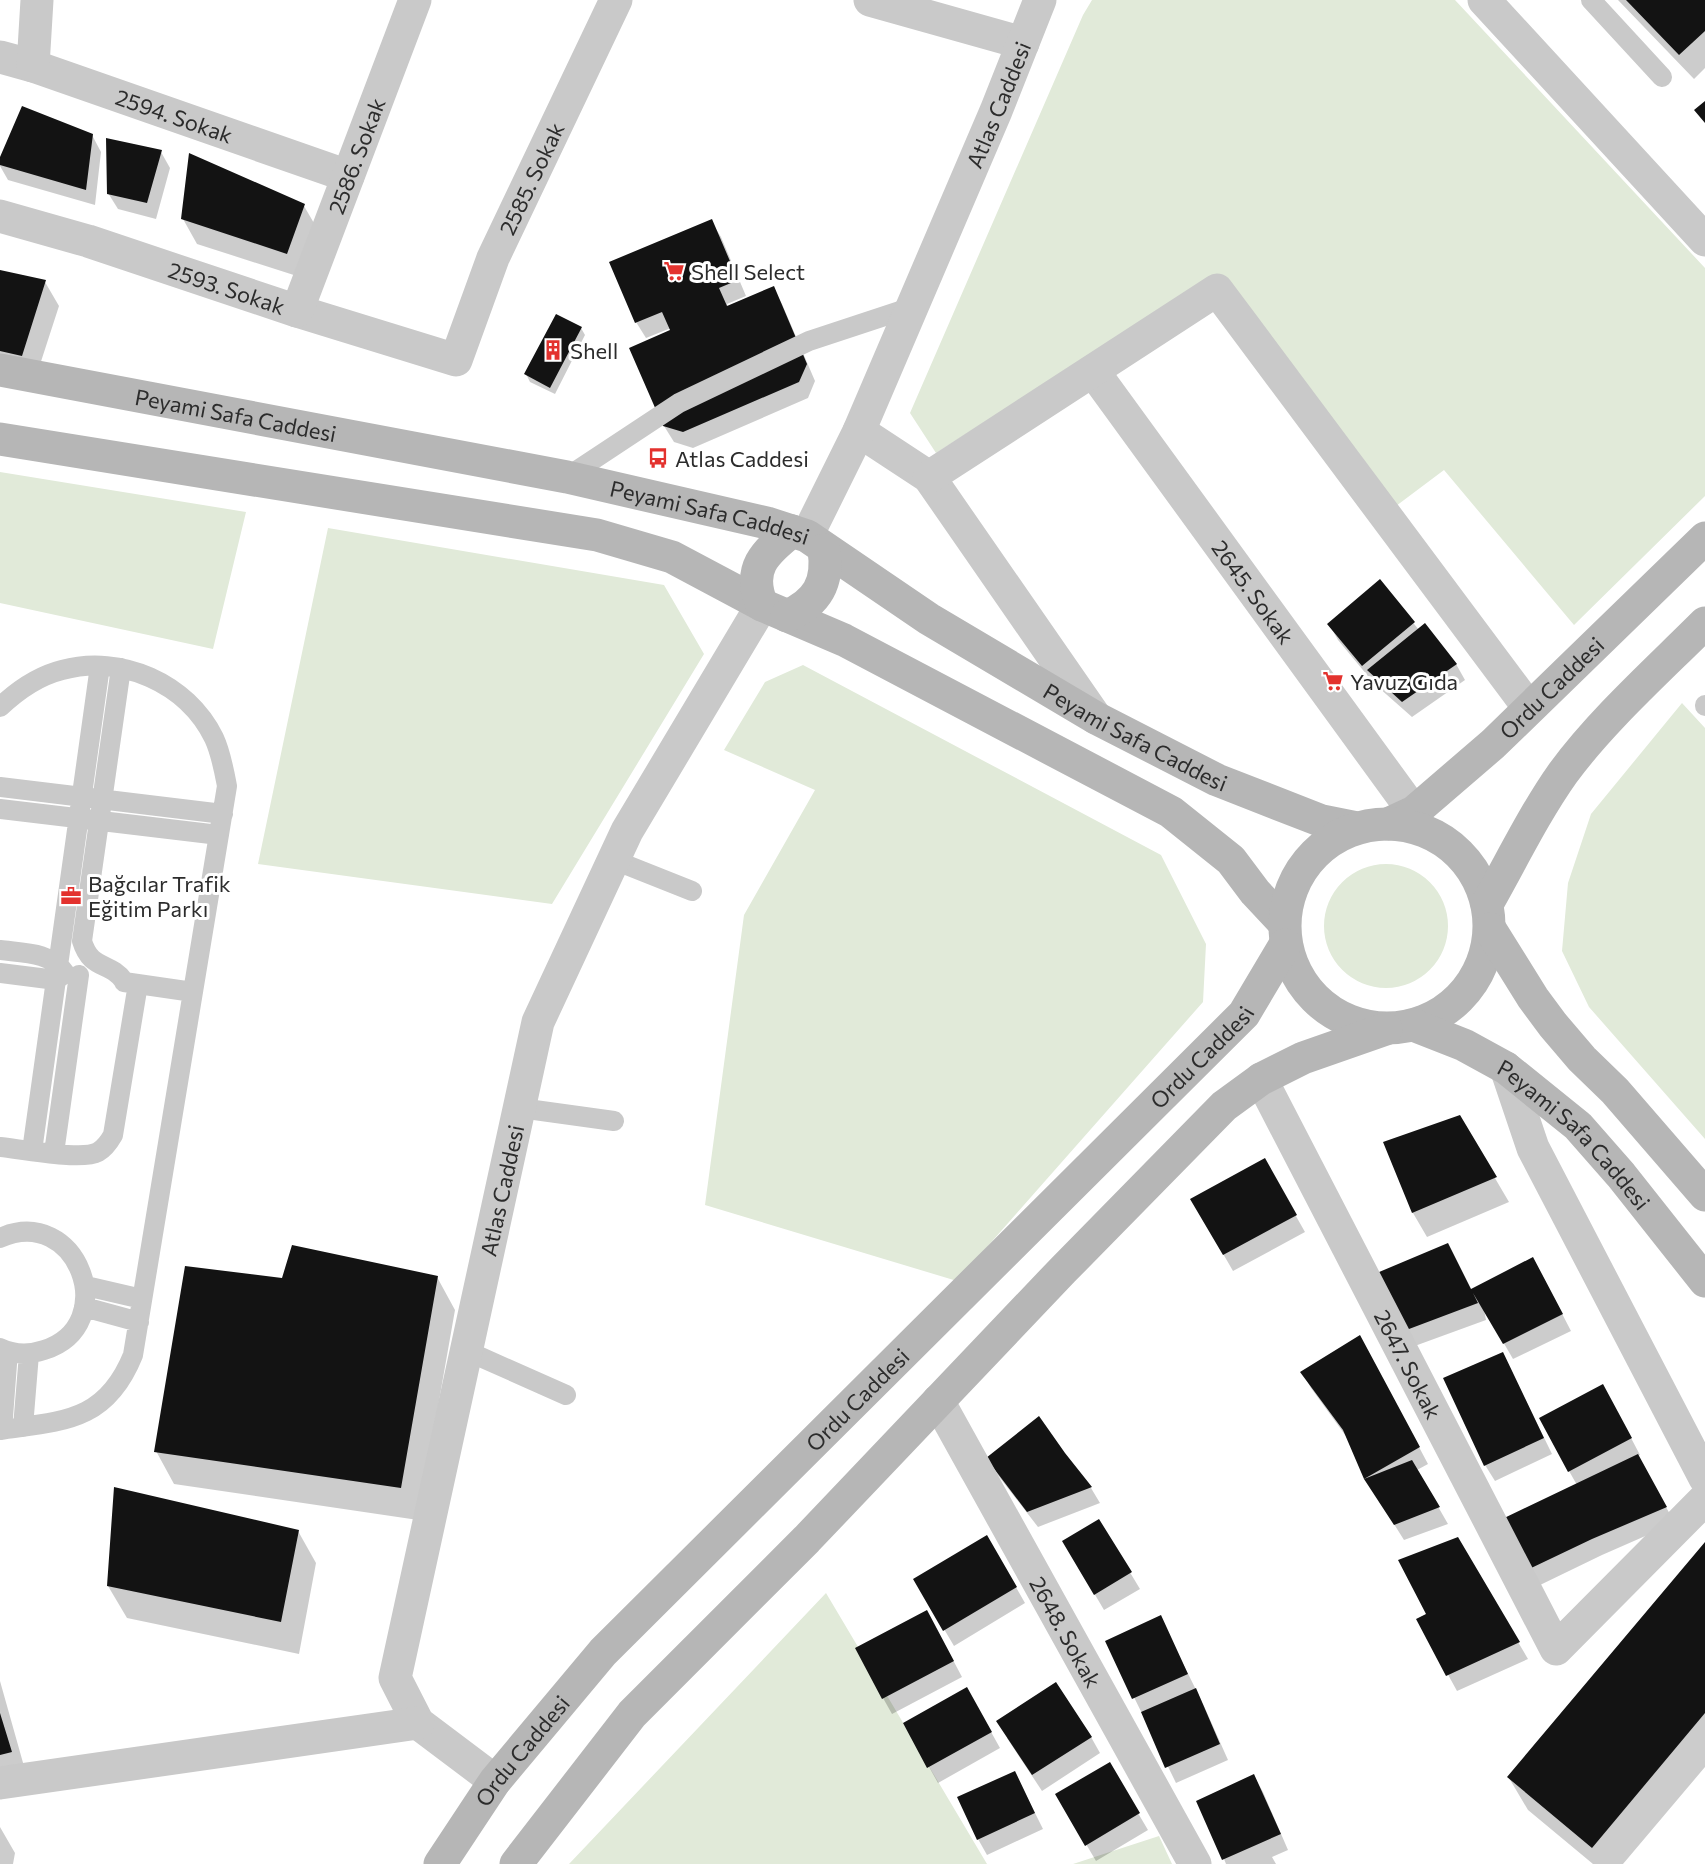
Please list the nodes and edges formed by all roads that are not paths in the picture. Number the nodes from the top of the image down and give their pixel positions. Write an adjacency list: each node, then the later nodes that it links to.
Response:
1 (37, 0): 10 (street)
2 (415, 0): 12 (street, 2586. Sokak)
3 (616, 0): 17 (street, 2585. Sokak)
4 (870, 0): 8 (street)
5 (1040, 0): 8 (street, Atlas Caddesi)
6 (1484, 0): 14 (street)
7 (1591, 0): 11 (lane)
8 (1023, 43): 15 (street, Atlas Caddesi)
9 (0, 57): 10 (street, 2594. Sokak)
10 (33, 66): 12 (street, 2594. Sokak)
11 (1662, 77)
12 (348, 176): 16 (street, 2586. Sokak)
13 (0, 216): 16 (street, 2593. Sokak)
14 (1705, 240)
15 (912, 307): 20 (street, Atlas Caddesi); 22 (lane)
16 (297, 311): 17 (street, 2593. Sokak)
17 (456, 360)
18 (0, 370): 22 (main road, Peyami Safa Caddesi)
19 (1092, 371): 23 (street); 31 (street); 40 (street, 2645. Sokak)
20 (859, 431): 23 (street); 25 (street, Atlas Caddesi)
21 (0, 439): 26 (main road)
22 (567, 477): 25 (main road, Peyami Safa Caddesi)
23 (929, 477): 32 (street)
24 (1705, 538): 31 (main road, Ordu Caddesi)
25 (808, 539): 26 (main road); 26 (main road); 32 (main road, Peyami Safa Caddesi)
26 (774, 611): 42 (street, Atlas Caddesi); 45 (main road)
27 (1705, 623): 44 (main road)
28 (100, 666): 29 (lane); 30 (lane); 34 (lane)
29 (121, 668): 35 (lane); 37 (lane)
30 (0, 707)
31 (1529, 708): 40 (main road, Ordu Caddesi)
32 (1096, 718): 40 (main road, Peyami Safa Caddesi)
33 (0, 786): 34 (lane)
34 (82, 797): 35 (lane); 38 (lane)
35 (102, 799): 37 (lane); 39 (lane)
36 (0, 809): 38 (lane)
37 (223, 814): 41 (lane)
38 (79, 819): 39 (lane); 47 (lane)
39 (99, 821): 41 (lane); 49 (lane)
40 (1386, 821): 44 (main road); 45 (main road)
41 (219, 836): 50 (lane)
42 (614, 860): 43 (lane); 54 (street, Atlas Caddesi)
43 (692, 891)
44 (1488, 917): 51 (main road); 59 (main road)
45 (1284, 934): 51 (main road); 76 (main road, Ordu Caddesi)
46 (0, 950): 47 (lane)
47 (65, 972): 48 (lane); 49 (lane); 57 (lane); 58 (lane)
48 (0, 973)
49 (131, 982): 50 (lane); 58 (lane)
50 (193, 992): 63 (lane)
51 (1400, 1027): 52 (main road, Peyami Safa Caddesi); 53 (main road)
52 (1506, 1068): 61 (main road, Peyami Safa Caddesi); 73 (street)
53 (1260, 1079): 70 (main road); 74 (street, 2647. Sokak)
54 (520, 1108): 55 (lane); 67 (street, Atlas Caddesi)
55 (614, 1121)
56 (0, 1147): 57 (lane)
57 (32, 1151): 58 (lane)
58 (54, 1153)
59 (1705, 1195)
60 (0, 1238): 62 (lane)
61 (1705, 1281)
62 (86, 1287): 63 (lane); 64 (lane)
63 (142, 1299): 65 (lane)
64 (84, 1307): 65 (lane); 68 (lane)
65 (139, 1322): 71 (lane)
66 (4, 1350): 68 (lane); 72 (lane)
67 (468, 1351): 69 (lane); 75 (street, Atlas Caddesi)
68 (29, 1354): 71 (lane)
69 (566, 1395)
70 (938, 1401): 79 (main road); 80 (street, 2648. Sokak)
71 (23, 1427): 72 (lane)
72 (1, 1430)
73 (1705, 1478)
74 (1705, 1499)
75 (418, 1723): 76 (street, Atlas Caddesi); 77 (street)
76 (495, 1781): 78 (main road, Ordu Caddesi)
77 (0, 1783)
78 (440, 1864)
79 (516, 1864)
80 (1195, 1864)

